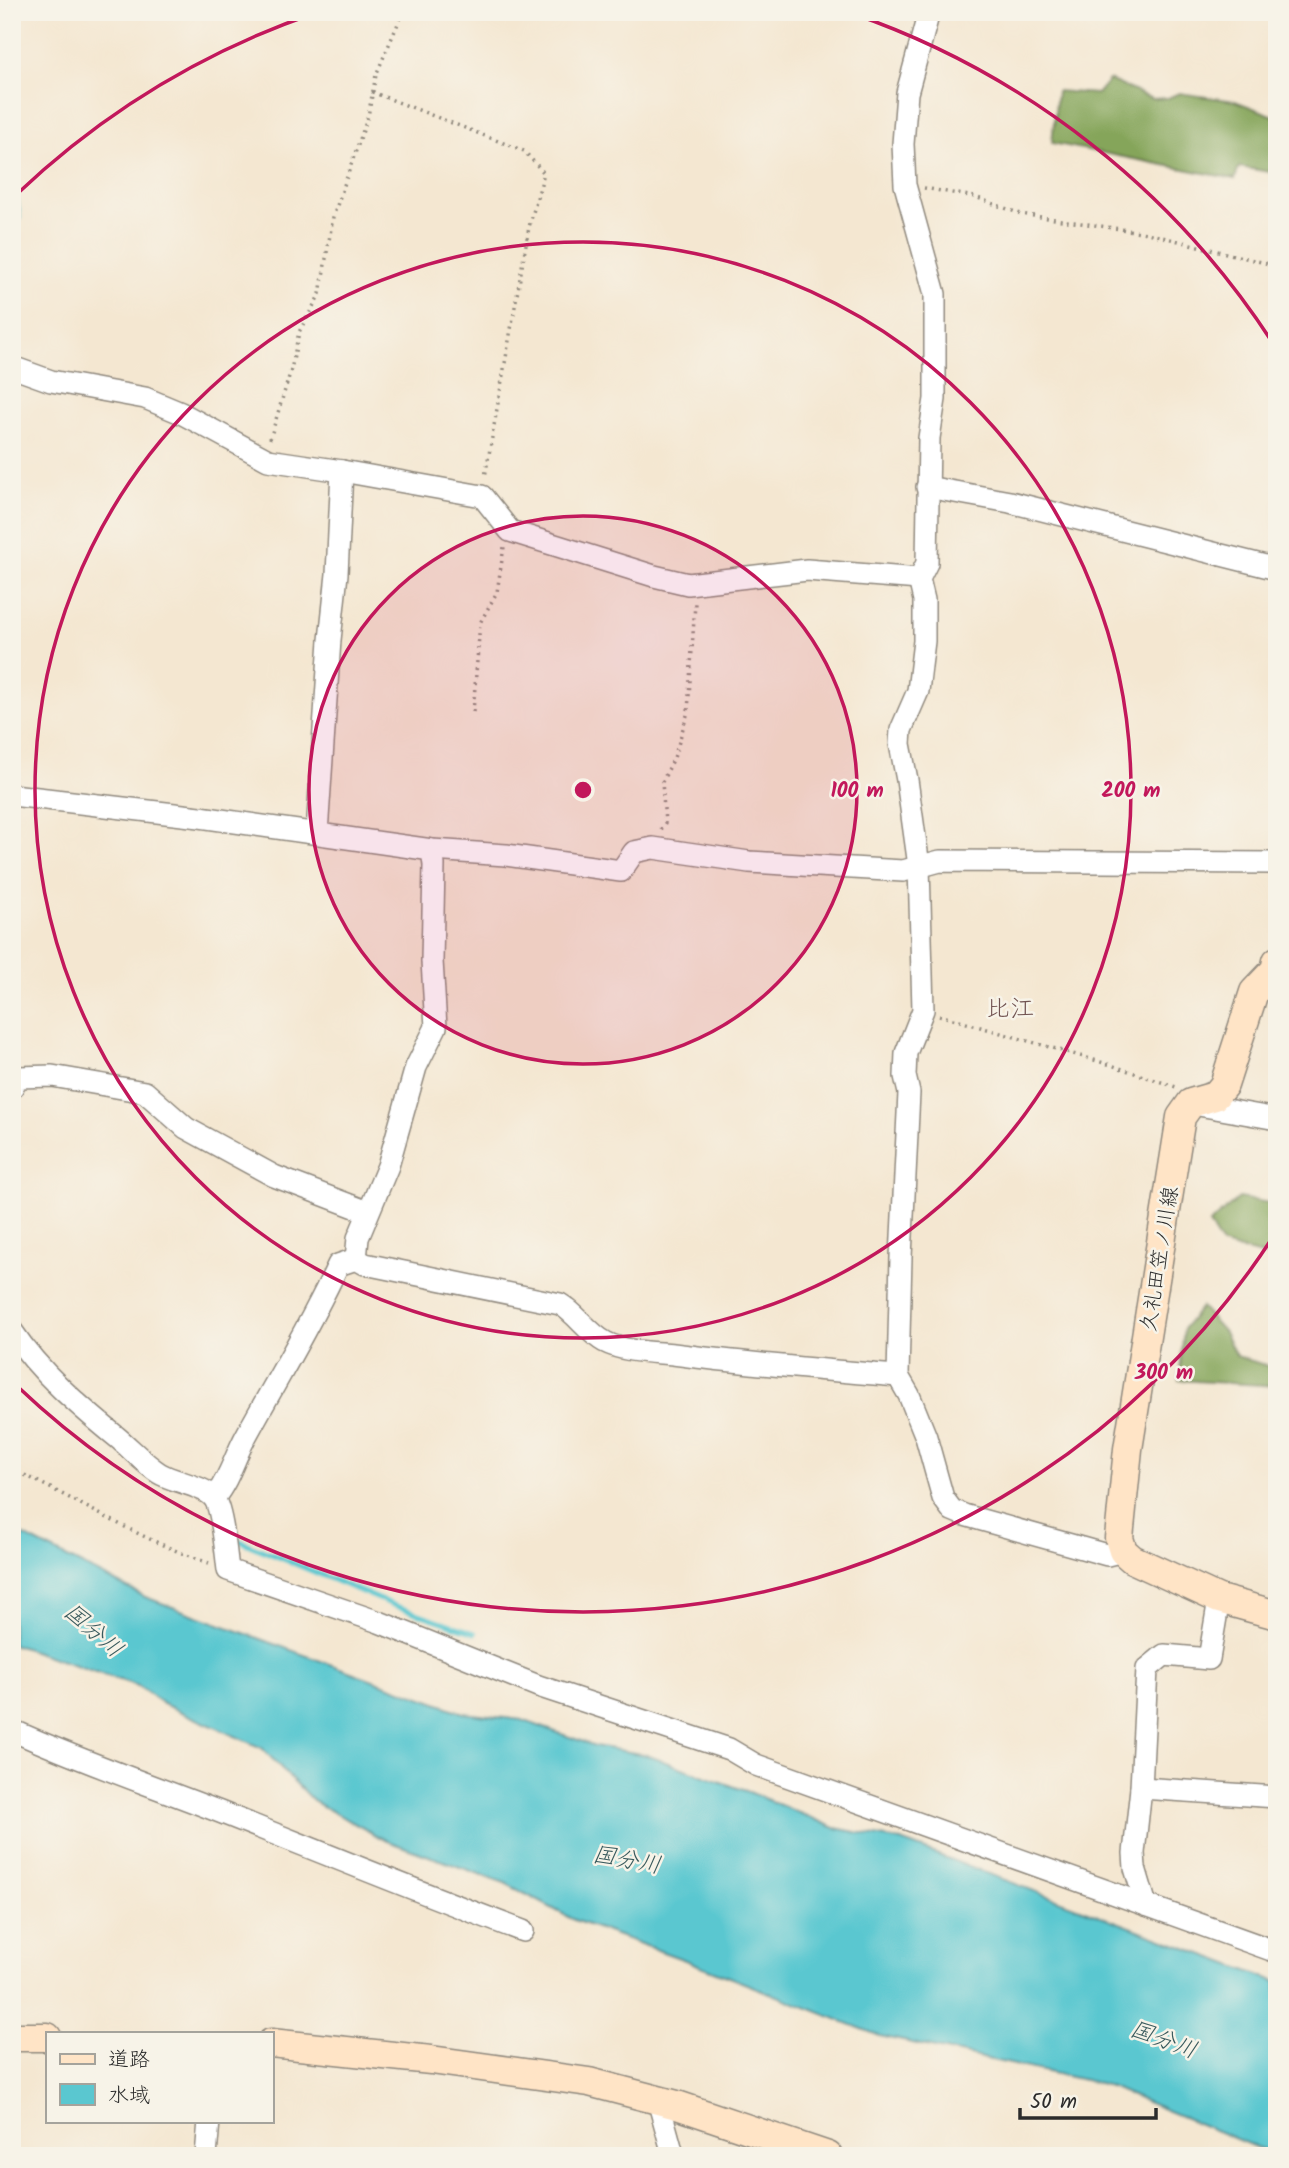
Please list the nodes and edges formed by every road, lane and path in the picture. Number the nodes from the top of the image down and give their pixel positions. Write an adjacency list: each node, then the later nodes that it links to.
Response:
1 (403, 12): 3 (path)
2 (929, 12): 4 (street)
3 (372, 92): 7 (path); 10 (path)
4 (905, 185): 5 (path); 9 (street)
5 (1277, 266)
6 (12, 367): 7 (street)
7 (268, 460): 8 (street)
8 (342, 471): 10 (street); 17 (street)
9 (927, 487): 12 (street); 13 (street)
10 (482, 496): 11 (street)
11 (507, 528): 14 (street); 15 (path)
12 (1277, 569)
13 (919, 579): 14 (street); 21 (street)
14 (696, 583): 18 (path)
15 (473, 712)
16 (12, 795): 17 (street)
17 (317, 833): 19 (street)
18 (653, 848): 19 (street); 21 (street)
19 (432, 849): 27 (street)
20 (1277, 863): 21 (street)
21 (919, 866): 23 (street)
22 (1277, 961): 25 (main road)
23 (923, 1010): 25 (path); 30 (street)
24 (12, 1088): 27 (street)
25 (1191, 1104): 26 (street); 33 (main road, 久礼田笠ノ川線)
26 (1277, 1119)
27 (368, 1212): 28 (street)
28 (355, 1259): 30 (street); 32 (street)
29 (12, 1331): 32 (street)
30 (898, 1376): 33 (street)
31 (12, 1469): 34 (path)
32 (218, 1494): 34 (street)
33 (1124, 1552): 35 (main road)
34 (228, 1570): 40 (street)
35 (1219, 1599): 36 (main road); 38 (street)
36 (1277, 1615)
37 (12, 1731): 41 (street)
38 (1140, 1788): 39 (street); 40 (street)
39 (1277, 1797)
40 (1146, 1905): 42 (street)
41 (523, 1931)
42 (1277, 1952)
43 (12, 2037): 44 (main road)
44 (46, 2037)
45 (273, 2043): 46 (main road)
46 (658, 2100): 49 (street); 50 (main road)
47 (209, 2122): 48 (street)
48 (206, 2156)
49 (675, 2156)
50 (828, 2156)

